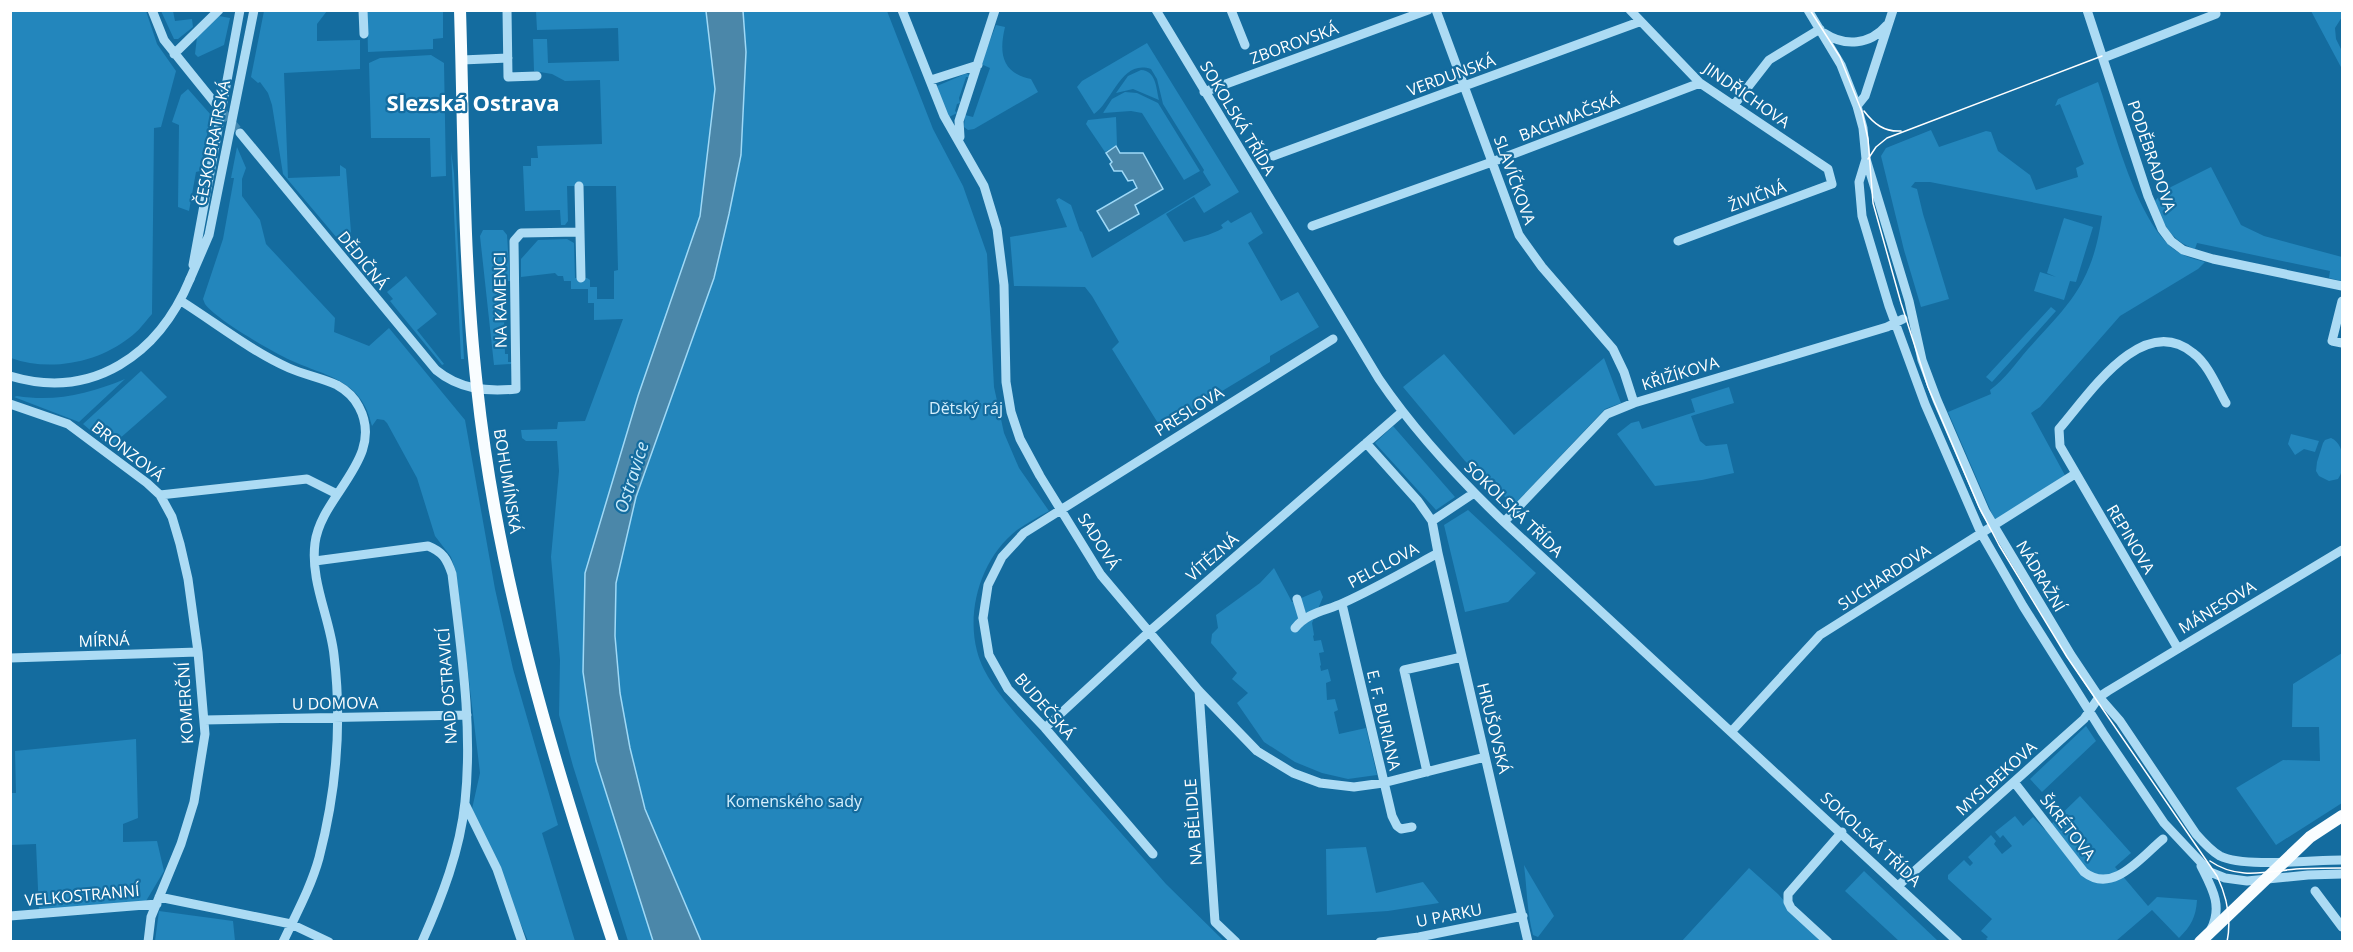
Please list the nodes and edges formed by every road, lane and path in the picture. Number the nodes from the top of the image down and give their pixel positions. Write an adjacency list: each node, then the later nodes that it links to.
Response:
1 (152, 10): 24 (street)
2 (219, 10): 24 (street)
3 (240, 10): 48 (street, ČESKOBRATRSKÁ, bridge)
4 (254, 10): 48 (street, ČESKOBRATRSKÁ, bridge)
5 (363, 10): 22 (street)
6 (460, 10): 27 (main road, BOHUMÍNSKÁ)
7 (507, 10): 25 (street)
8 (902, 10): 30 (street, SADOVÁ)
9 (995, 10): 28 (street)
10 (1156, 10): 33 (street, SOKOLSKÁ TŘÍDA)
11 (1231, 10): 23 (street)
12 (1428, 10): 33 (street, ZBOROVSKÁ)
13 (1436, 10): 32 (street, SLAVÍČKOVA)
14 (1630, 10): 20 (street, JINDŘICHOVA)
15 (1808, 10): 21 (street, NÁDRAŽNÍ)
16 (1893, 10): 19 (street)
17 (2086, 10): 26 (street, PODĚBRADOVA)
18 (2216, 14): 26 (street)
19 (1890, 21): 21 (street); 36 (street)
20 (1639, 22): 31 (street, JINDŘICHOVA); 32 (street, VERDUNSKÁ)
21 (1820, 29): 35 (street); 36 (street, NÁDRAŽNÍ)
22 (364, 34)
23 (1245, 45)
24 (174, 54): 34 (street)
25 (508, 58): 27 (street); 29 (street)
26 (2103, 58): 49 (street, PODĚBRADOVA)
27 (462, 60): 56 (main road, BOHUMÍNSKÁ)
28 (978, 65): 30 (street); 38 (street)
29 (537, 76)
30 (931, 80): 38 (street, SADOVÁ)
31 (1700, 83): 35 (street, JINDŘICHOVA); 41 (street, BACHMAČSKÁ)
32 (1464, 86): 39 (street, VERDUNSKÁ); 41 (street, SLAVÍČKOVA)
33 (1204, 92): 60 (street, SOKOLSKÁ TŘÍDA)
34 (214, 102)
35 (1734, 105): 42 (street, JINDŘICHOVA)
36 (1857, 106): 40 (street, NÁDRAŽNÍ)
37 (240, 133): 56 (street, DĚDIČNÁ)
38 (960, 140): 66 (street, SADOVÁ)
39 (1273, 156)
40 (1866, 159): 52 (street, NÁDRAŽNÍ); 69 (street, NÁDRAŽNÍ)
41 (1492, 162): 44 (street, BACHMAČSKÁ); 57 (street, SLAVÍČKOVA)
42 (1828, 170): 46 (street, ŽIVIČNÁ)
43 (579, 186): 45 (street)
44 (1312, 226)
45 (580, 232): 47 (street); 56 (street, NA KAMENCI)
46 (1678, 241)
47 (581, 278)
48 (190, 279): 50 (street, ČESKOBRATRSKÁ)
49 (2343, 286)
50 (181, 301): 55 (street, ČESKOBRATRSKÁ); 64 (street)
51 (2343, 301): 54 (street)
52 (1899, 321): 57 (street, KŘIŽÍKOVA); 70 (street, NÁDRAŽNÍ)
53 (1333, 339): 66 (street, PRESLOVA)
54 (2343, 343)
55 (10, 376)
56 (477, 389): 120 (main road, BOHUMÍNSKÁ)
57 (1634, 403): 68 (street, KŘIŽÍKOVA)
58 (2226, 403): 62 (street, REPINOVA)
59 (10, 404): 65 (street, BRONZOVÁ)
60 (1402, 412): 61 (street, VÍTĚZNÁ); 63 (street, SOKOLSKÁ TŘÍDA)
61 (1366, 443): 67 (street); 78 (street, VÍTĚZNÁ)
62 (2075, 474): 69 (street, SUCHARDOVA); 79 (street, REPINOVA)
63 (1474, 493): 67 (street); 68 (street, SOKOLSKÁ TŘÍDA)
64 (337, 494): 65 (street, BRONZOVÁ); 73 (street)
65 (160, 495): 80 (street, KOMERČNÍ)
66 (1062, 509): 78 (street, SADOVÁ); 90 (street, BUDEČSKÁ)
67 (1432, 521): 72 (street, HRUŠOVSKÁ)
68 (1504, 522): 91 (street, SOKOLSKÁ TŘÍDA)
69 (1992, 525): 70 (street, SUCHARDOVA); 85 (street, NÁDRAŽNÍ)
70 (1981, 533): 86 (street, NÁDRAŽNÍ); 91 (street, SUCHARDOVA)
71 (2343, 549): 79 (street, MÁNESOVA)
72 (1438, 554): 75 (street, PELCLOVA); 81 (street, HRUŠOVSKÁ)
73 (315, 561): 87 (street, NAD OSTRAVICÍ); 88 (street)
74 (1297, 598): 76 (street)
75 (1342, 604): 76 (street); 95 (street, E. F. BURIANA)
76 (1303, 619): 77 (street)
77 (1296, 628)
78 (1150, 631): 83 (street, SADOVÁ); 90 (street, VÍTĚZNÁ)
79 (2177, 647): 84 (street, MÁNESOVA)
80 (198, 652): 82 (street, MÍRNÁ); 89 (street, KOMERČNÍ)
81 (1462, 657): 92 (street, HRUŠOVSKÁ); 93 (street)
82 (10, 658)
83 (1199, 691): 95 (street, SADOVÁ); 121 (street, NA BĚLIDLE)
84 (2108, 691): 85 (street, MYSLBEKOVA)
85 (2099, 697): 86 (street, MYSLBEKOVA); 104 (street, NÁDRAŽNÍ)
86 (2089, 712): 94 (street, MYSLBEKOVA); 103 (street, NÁDRAŽNÍ)
87 (467, 715): 88 (street, U DOMOVA); 96 (street, NAD OSTRAVICÍ)
88 (338, 718): 89 (street, U DOMOVA); 112 (street)
89 (204, 720): 109 (street, KOMERČNÍ)
90 (1045, 728): 101 (street, BUDEČSKÁ)
91 (1731, 732): 99 (street, SOKOLSKÁ TŘÍDA)
92 (1485, 757): 93 (street, SADOVÁ); 111 (street, HRUŠOVSKÁ)
93 (1427, 772): 95 (street, SADOVÁ)
94 (2014, 782): 100 (street, ŠKRÉTOVA); 107 (street, MYSLBEKOVA)
95 (1383, 783): 98 (street, E. F. BURIANA)
96 (465, 804): 118 (street, NAD OSTRAVICÍ); 119 (street)
97 (2343, 816): 104 (main road)
98 (1412, 827)
99 (1842, 832): 107 (street, SOKOLSKÁ TŘÍDA); 124 (street)
100 (2163, 839)
101 (1153, 854)
102 (2343, 860): 104 (street, NÁDRAŽNÍ)
103 (2199, 861): 106 (street, NÁDRAŽNÍ); 114 (street, NÁDRAŽNÍ)
104 (2285, 861): 106 (main road)
105 (2343, 874): 106 (street, NÁDRAŽNÍ)
106 (2265, 880): 114 (main road)
107 (1899, 885): 125 (street, SOKOLSKÁ TŘÍDA)
108 (2315, 891): 113 (street)
109 (158, 901): 110 (street, VELKOSTRANNÍ); 112 (street, VELKOSTRANNÍ); 115 (street, KOMERČNÍ)
110 (10, 916)
111 (1523, 916): 122 (street, U PARKU); 123 (street, HRUŠOVSKÁ)
112 (291, 924): 116 (street); 117 (street, VELKOSTRANNÍ)
113 (2343, 927)
114 (2204, 939)
115 (148, 942)
116 (283, 942)
117 (329, 942)
118 (422, 942)
119 (522, 942)
120 (613, 942)
121 (1236, 942)
122 (1380, 942)
123 (1528, 942)
124 (1828, 942)
125 (1958, 942)

